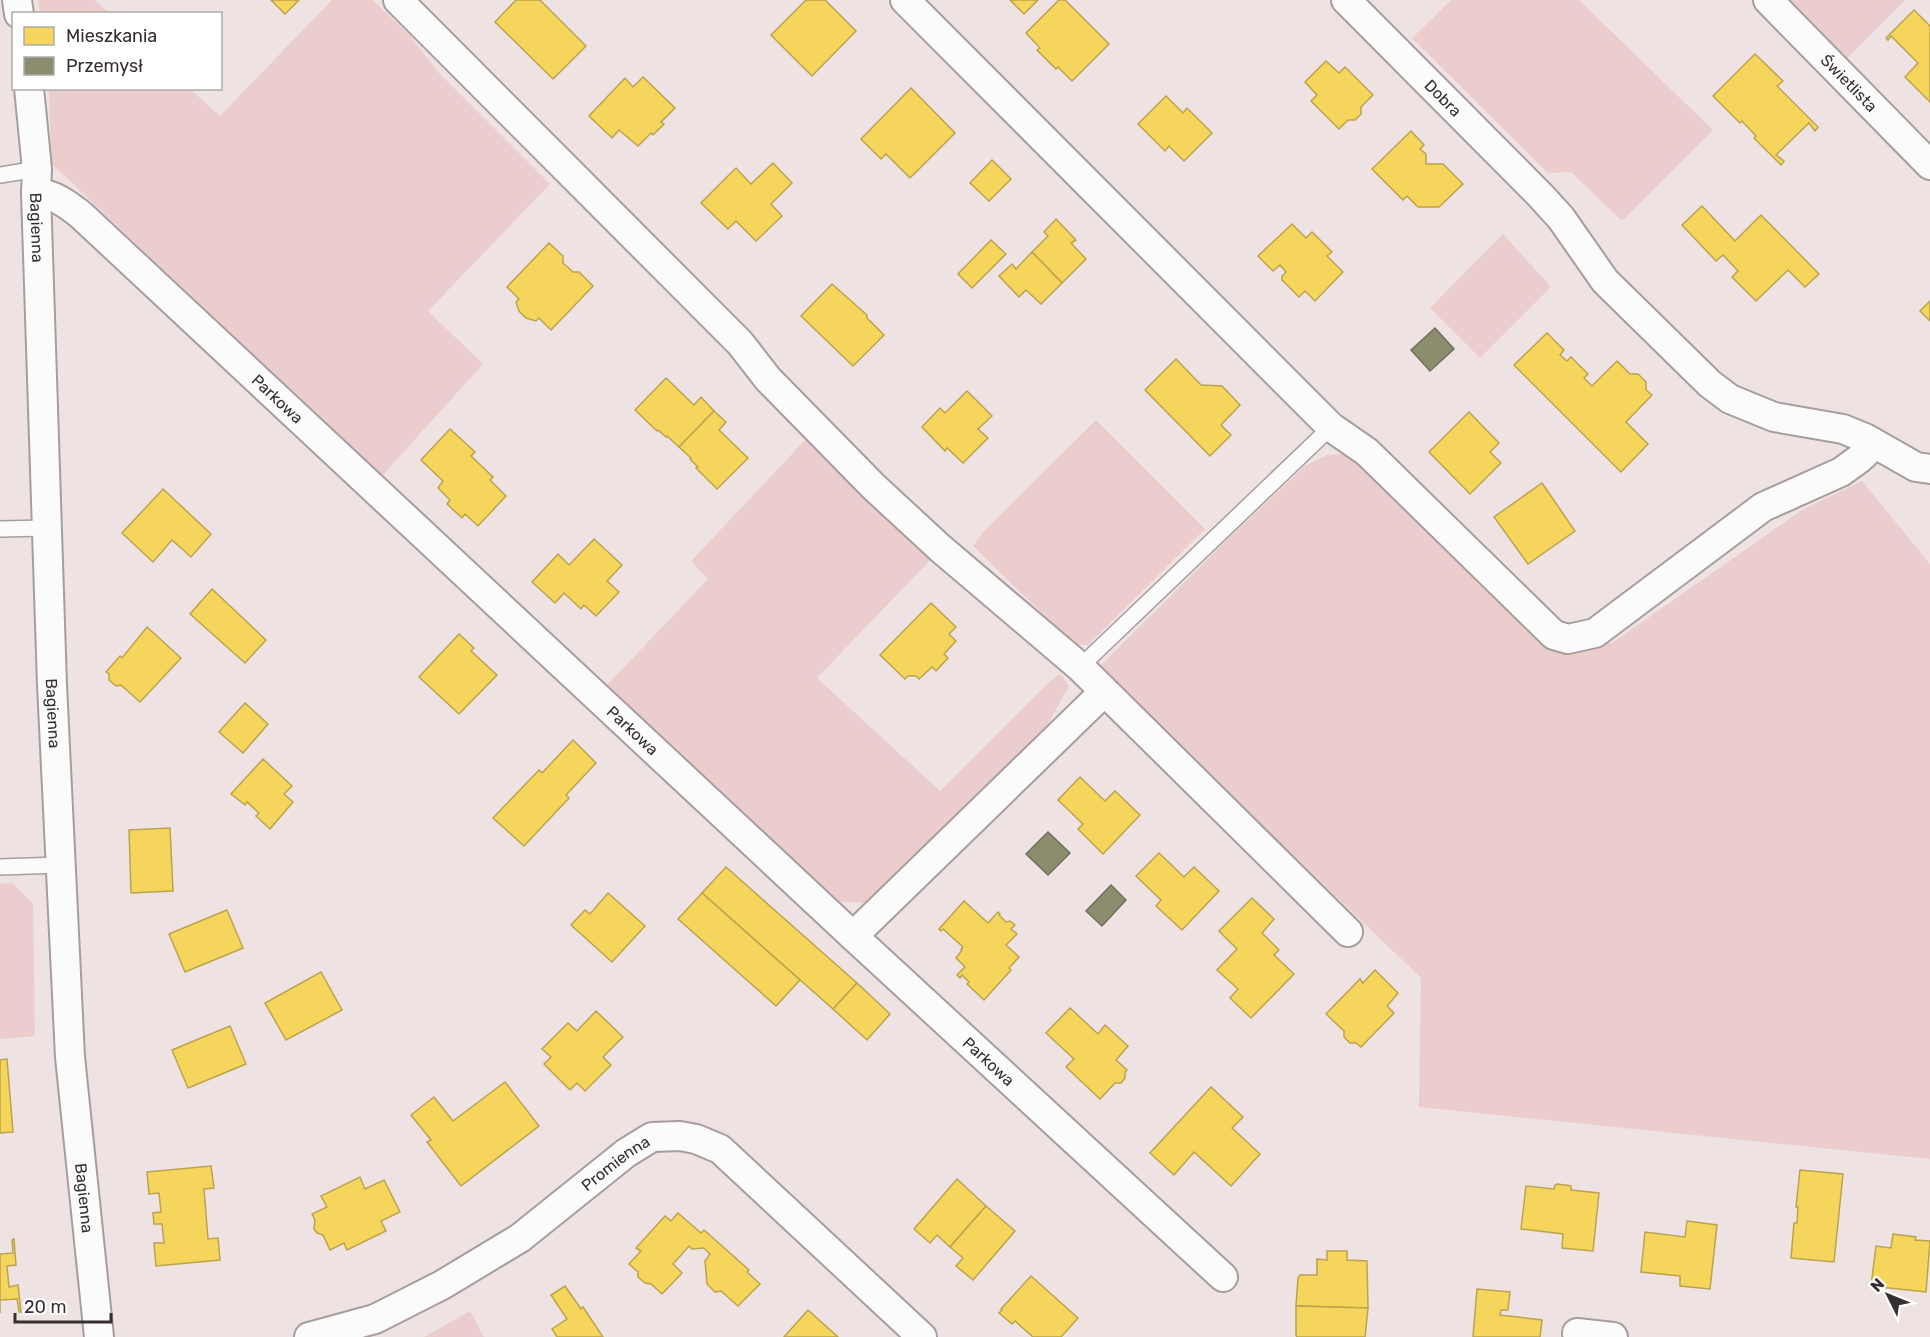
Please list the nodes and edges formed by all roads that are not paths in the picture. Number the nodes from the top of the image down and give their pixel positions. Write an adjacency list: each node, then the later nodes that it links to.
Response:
1 (398, 0): 14 (street)
2 (905, 0): 9 (street)
3 (1346, 0): 10 (street, Dobra)
4 (1768, 0): 6 (street, Świetlista)
5 (29, 90): 8 (street, Bagienna)
6 (1930, 165)
7 (0, 175): 8 (lane)
8 (37, 181): 12 (street, Bagienna); 19 (street, Parkowa)
9 (1331, 427): 10 (street); 14 (lane)
10 (1875, 444): 11 (street, Dobra)
11 (1930, 469)
12 (47, 528): 13 (lane); 16 (street, Bagienna)
13 (0, 529)
14 (1080, 667): 15 (street)
15 (1104, 692): 18 (street); 19 (street)
16 (60, 865): 17 (lane); 22 (street, Bagienna)
17 (0, 867)
18 (1348, 932)
19 (853, 936): 20 (street, Parkowa)
20 (1223, 1277)
21 (1577, 1333): 25 (street)
22 (99, 1337)
23 (309, 1337): 24 (street, Promienna)
24 (921, 1337)
25 (1613, 1337)

